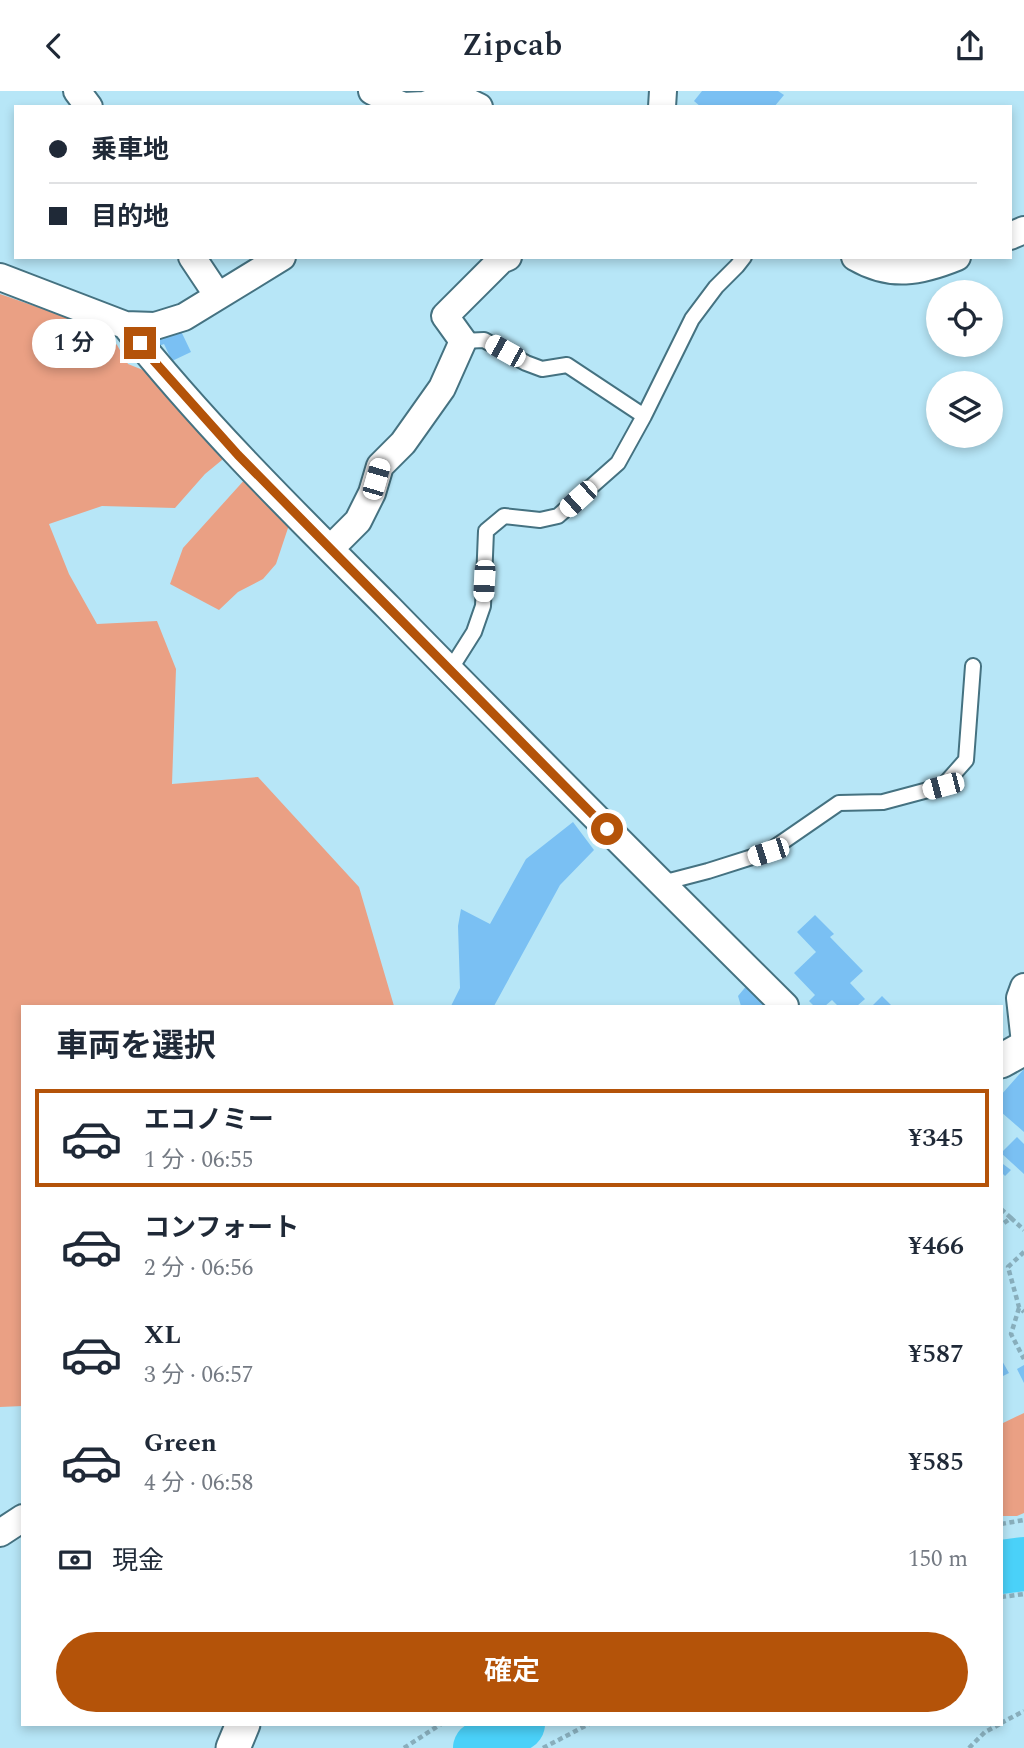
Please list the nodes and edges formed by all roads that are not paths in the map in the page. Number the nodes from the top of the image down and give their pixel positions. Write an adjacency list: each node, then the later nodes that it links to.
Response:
1 (372, 91): 2 (street)
2 (401, 105)
3 (424, 105): 4 (street)
4 (475, 105)
5 (193, 259): 12 (street)
6 (279, 259): 12 (street)
7 (503, 259): 14 (street)
8 (742, 259): 15 (lane)
9 (858, 259): 10 (street)
10 (952, 259)
11 (0, 277): 13 (street)
12 (218, 296): 13 (street)
13 (125, 325): 16 (street)
14 (463, 341): 15 (lane); 16 (street)
15 (644, 416): 18 (lane)
16 (330, 548): 18 (street)
17 (973, 666): 19 (lane)
18 (450, 670): 19 (street)
19 (662, 883): 21 (street)
20 (1024, 987): 22 (street)
21 (784, 1005)
22 (1024, 1034)
23 (1024, 1048): 24 (street)
24 (1003, 1060)
25 (21, 1519): 26 (street)
26 (0, 1533)
27 (242, 1726): 28 (street)
28 (233, 1748)

